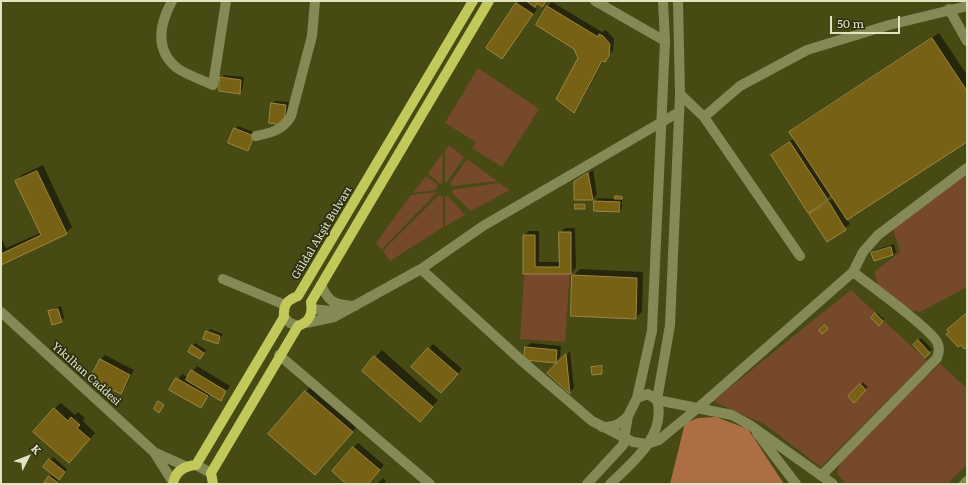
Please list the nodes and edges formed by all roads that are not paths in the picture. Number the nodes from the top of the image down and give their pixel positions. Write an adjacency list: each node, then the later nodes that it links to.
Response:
1 (172, 1): 2 (street)
2 (226, 1)
3 (315, 1): 17 (street)
4 (473, 1): 24 (main road, Güldal Akşit Bulvarı)
5 (489, 1): 23 (main road)
6 (595, 1): 11 (street)
7 (663, 1): 11 (street)
8 (678, 1): 13 (street)
9 (967, 6): 10 (street)
10 (949, 9): 12 (street); 15 (street)
11 (665, 41): 16 (street)
12 (967, 41)
13 (680, 94): 14 (street); 15 (street)
14 (679, 112): 16 (street); 34 (street)
15 (704, 117): 19 (street)
16 (662, 122): 20 (street); 33 (street)
17 (256, 136)
18 (967, 168): 21 (street)
19 (800, 256)
20 (421, 269): 27 (street); 38 (street)
21 (853, 272): 35 (street); 45 (street)
22 (223, 279): 25 (street)
23 (321, 285): 26 (main road); 27 (street)
24 (298, 296): 25 (main road, Güldal Akşit Bulvarı); 26 (street)
25 (285, 305): 30 (main road)
26 (311, 306): 28 (street); 31 (main road)
27 (357, 306): 28 (street)
28 (346, 311): 31 (street)
29 (1, 312): 41 (street, Yıkılhan Caddesi)
30 (284, 317): 31 (street); 42 (main road)
31 (302, 325): 32 (main road)
32 (279, 355): 44 (main road); 49 (street)
33 (637, 398): 34 (street); 36 (street)
34 (657, 400): 35 (street); 40 (street)
35 (699, 407): 37 (street); 40 (street)
36 (628, 416): 38 (street); 39 (street)
37 (750, 425): 45 (street); 52 (street)
38 (602, 427): 39 (street)
39 (625, 438): 40 (street); 50 (street)
40 (647, 444): 51 (street)
41 (154, 452): 43 (street, Yıkılhan Caddesi); 47 (street, Yıkılhan Caddesi)
42 (196, 465): 43 (main road); 44 (street)
43 (185, 466): 47 (main road)
44 (211, 473): 48 (main road)
45 (822, 475): 53 (street)
46 (967, 481): 54 (street)
47 (173, 483)
48 (213, 484)
49 (430, 484)
50 (587, 484)
51 (610, 484)
52 (796, 484)
53 (833, 484)
54 (964, 484)

